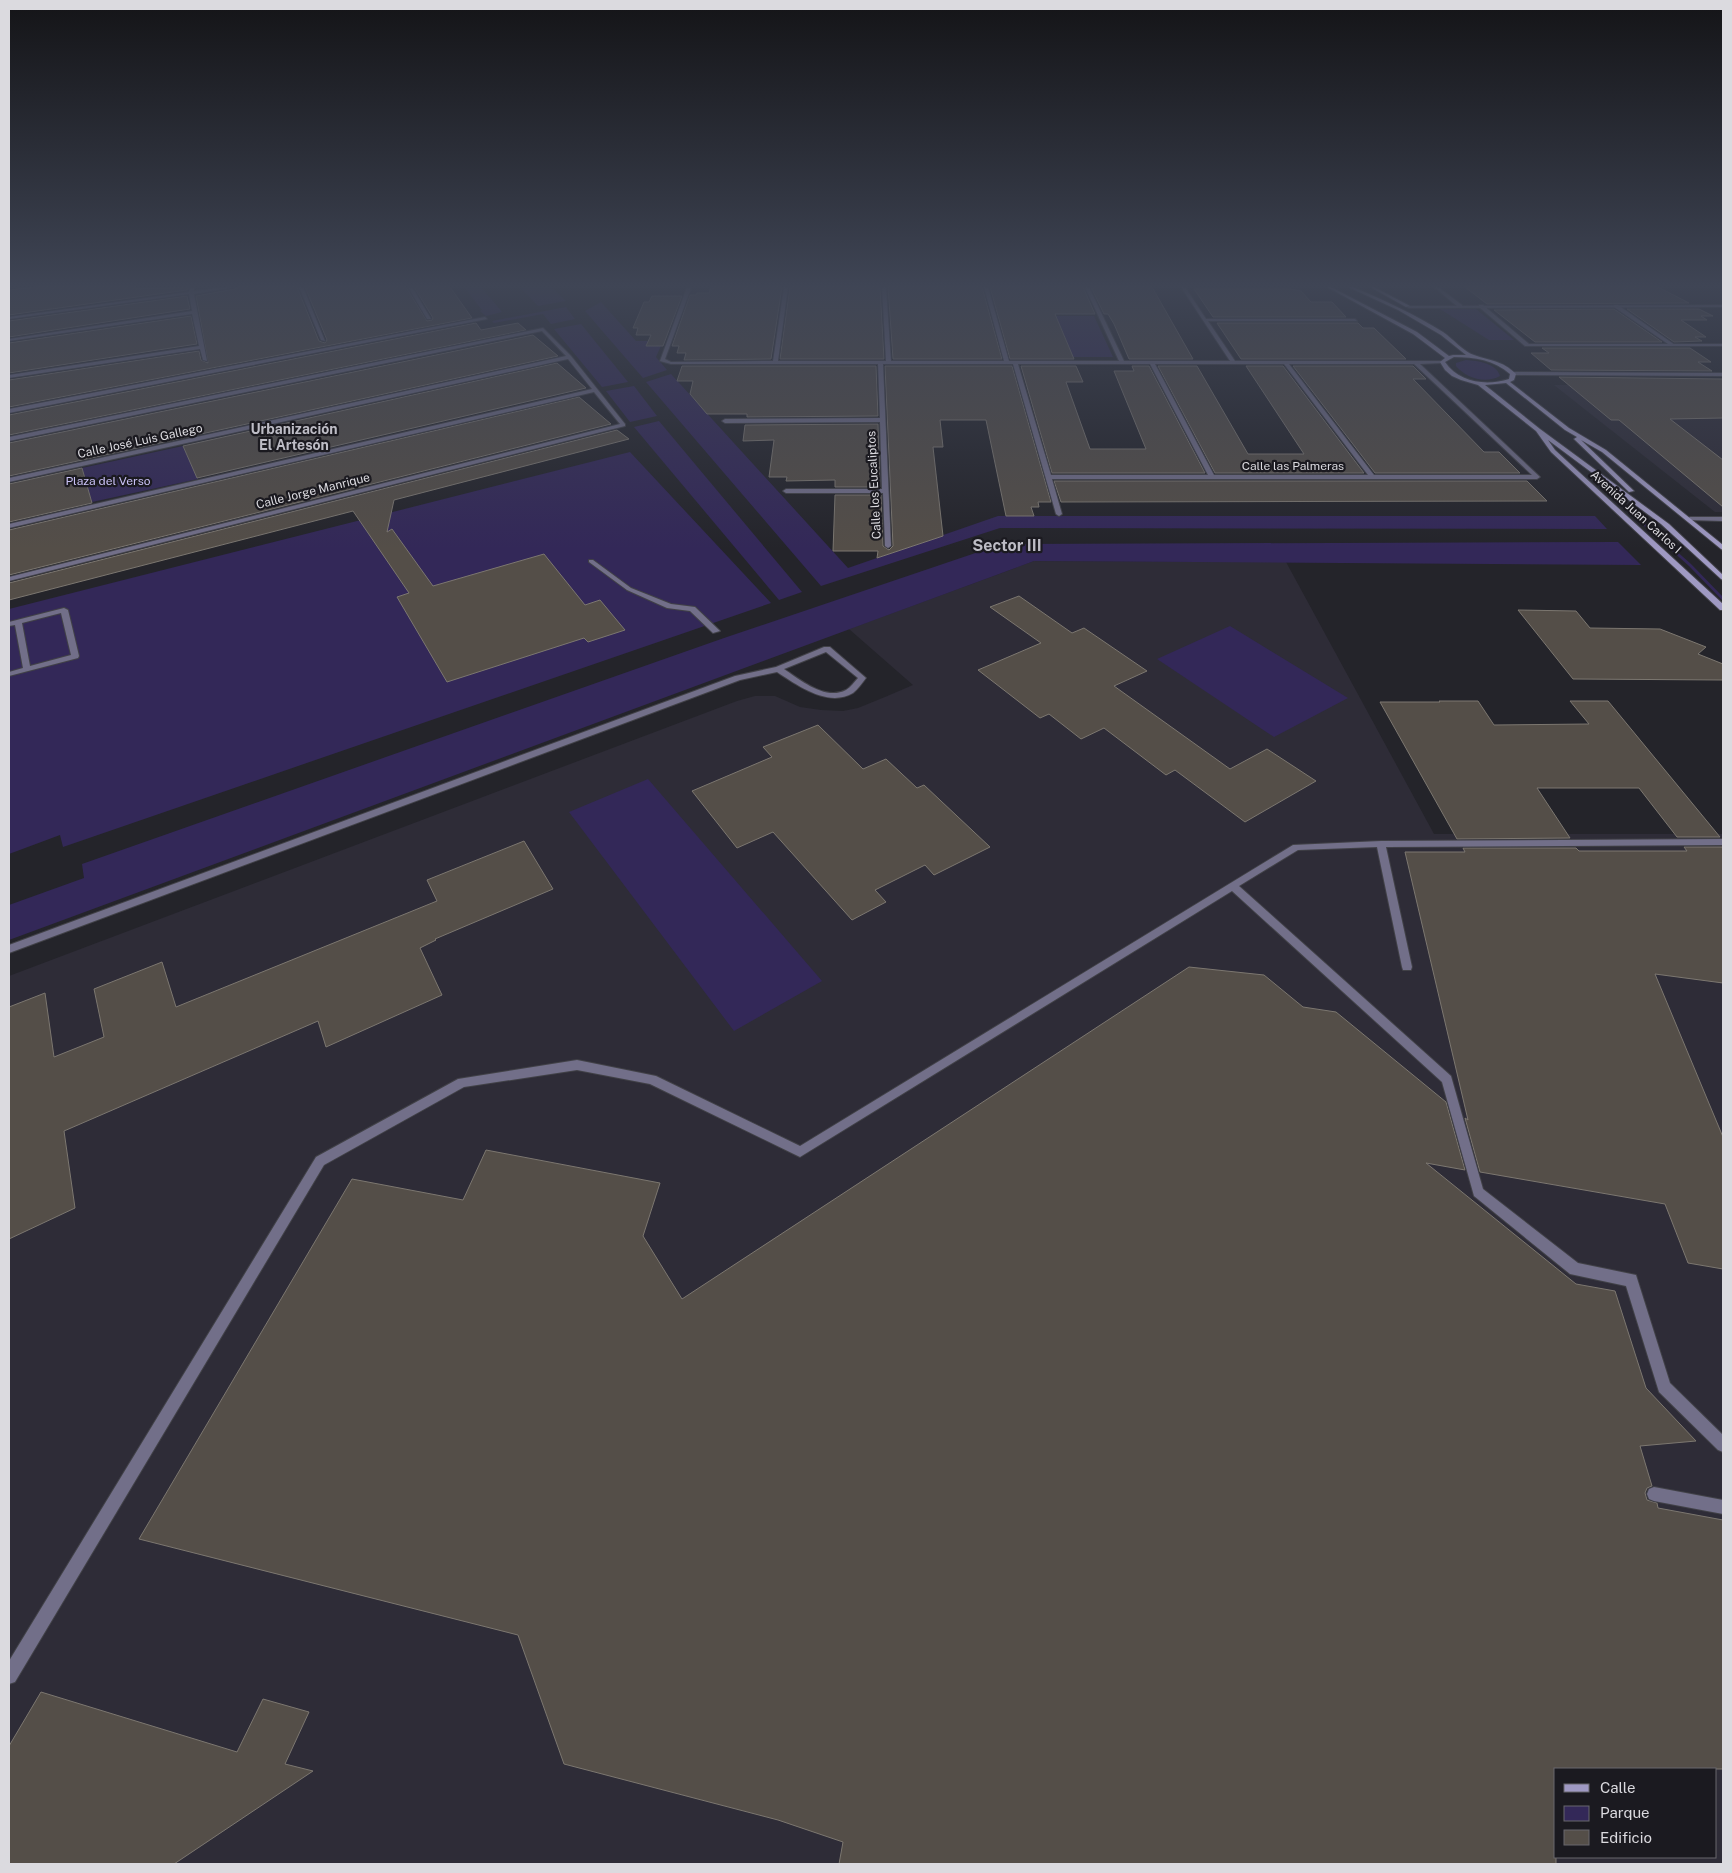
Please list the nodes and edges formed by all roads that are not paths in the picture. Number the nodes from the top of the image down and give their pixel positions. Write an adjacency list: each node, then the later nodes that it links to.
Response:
1 (26, 374): 15 (street)
2 (196, 374): 19 (street)
3 (323, 374): 24 (street)
4 (490, 374): 28 (street, Calle José Luis Gallego)
5 (583, 374): 18 (street)
6 (880, 374): 20 (street, Calle los Eucaliptos)
7 (1019, 374): 27 (street)
8 (1158, 374): 25 (street)
9 (1294, 374): 26 (street)
10 (1428, 374): 26 (street, Calle las Palmeras)
11 (1452, 374): 17 (main road)
12 (1513, 374): 16 (main road)
13 (1556, 374): 14 (street)
14 (1723, 376)
15 (9, 377)
16 (1507, 382): 17 (main road); 22 (main road, Avenida Juan Carlos I)
17 (1479, 383): 23 (main road, Avenida Juan Carlos I)
18 (596, 390): 35 (street); 40 (street, Calle Jorge Manrique)
19 (9, 411)
20 (882, 420): 21 (street); 30 (street, Calle los Eucaliptos)
21 (725, 421)
22 (1568, 429): 33 (main road, Avenida Juan Carlos I); 34 (main road, Avenida Juan Carlos I)
23 (1538, 430): 34 (main road, Avenida Juan Carlos I); 41 (main road, Avenida Juan Carlos I)
24 (9, 439)
25 (1212, 477): 26 (street, Calle las Palmeras); 27 (street, Calle las Palmeras)
26 (1372, 477)
27 (1048, 478): 31 (street)
28 (9, 480)
29 (786, 491): 30 (street)
30 (886, 491): 36 (street, Calle los Eucaliptos)
31 (1059, 514)
32 (1723, 519): 33 (street)
33 (1690, 520): 37 (main road, Avenida Juan Carlos I)
34 (1667, 525): 39 (main road, Avenida Juan Carlos I)
35 (9, 526)
36 (888, 546)
37 (1723, 548)
38 (591, 560): 44 (street)
39 (1723, 578)
40 (9, 579)
41 (1723, 608)
42 (18, 621): 43 (street); 45 (street); 45 (street)
43 (9, 624)
44 (716, 631)
45 (27, 669): 47 (street)
46 (778, 669): 46 (street); 51 (street)
47 (9, 674)
48 (1723, 842): 49 (street)
49 (1381, 844): 50 (street); 52 (street)
50 (1233, 886): 53 (street); 56 (street)
51 (9, 949)
52 (1407, 967)
53 (1723, 1445)
54 (1654, 1494): 55 (street)
55 (1723, 1507)
56 (9, 1676)

